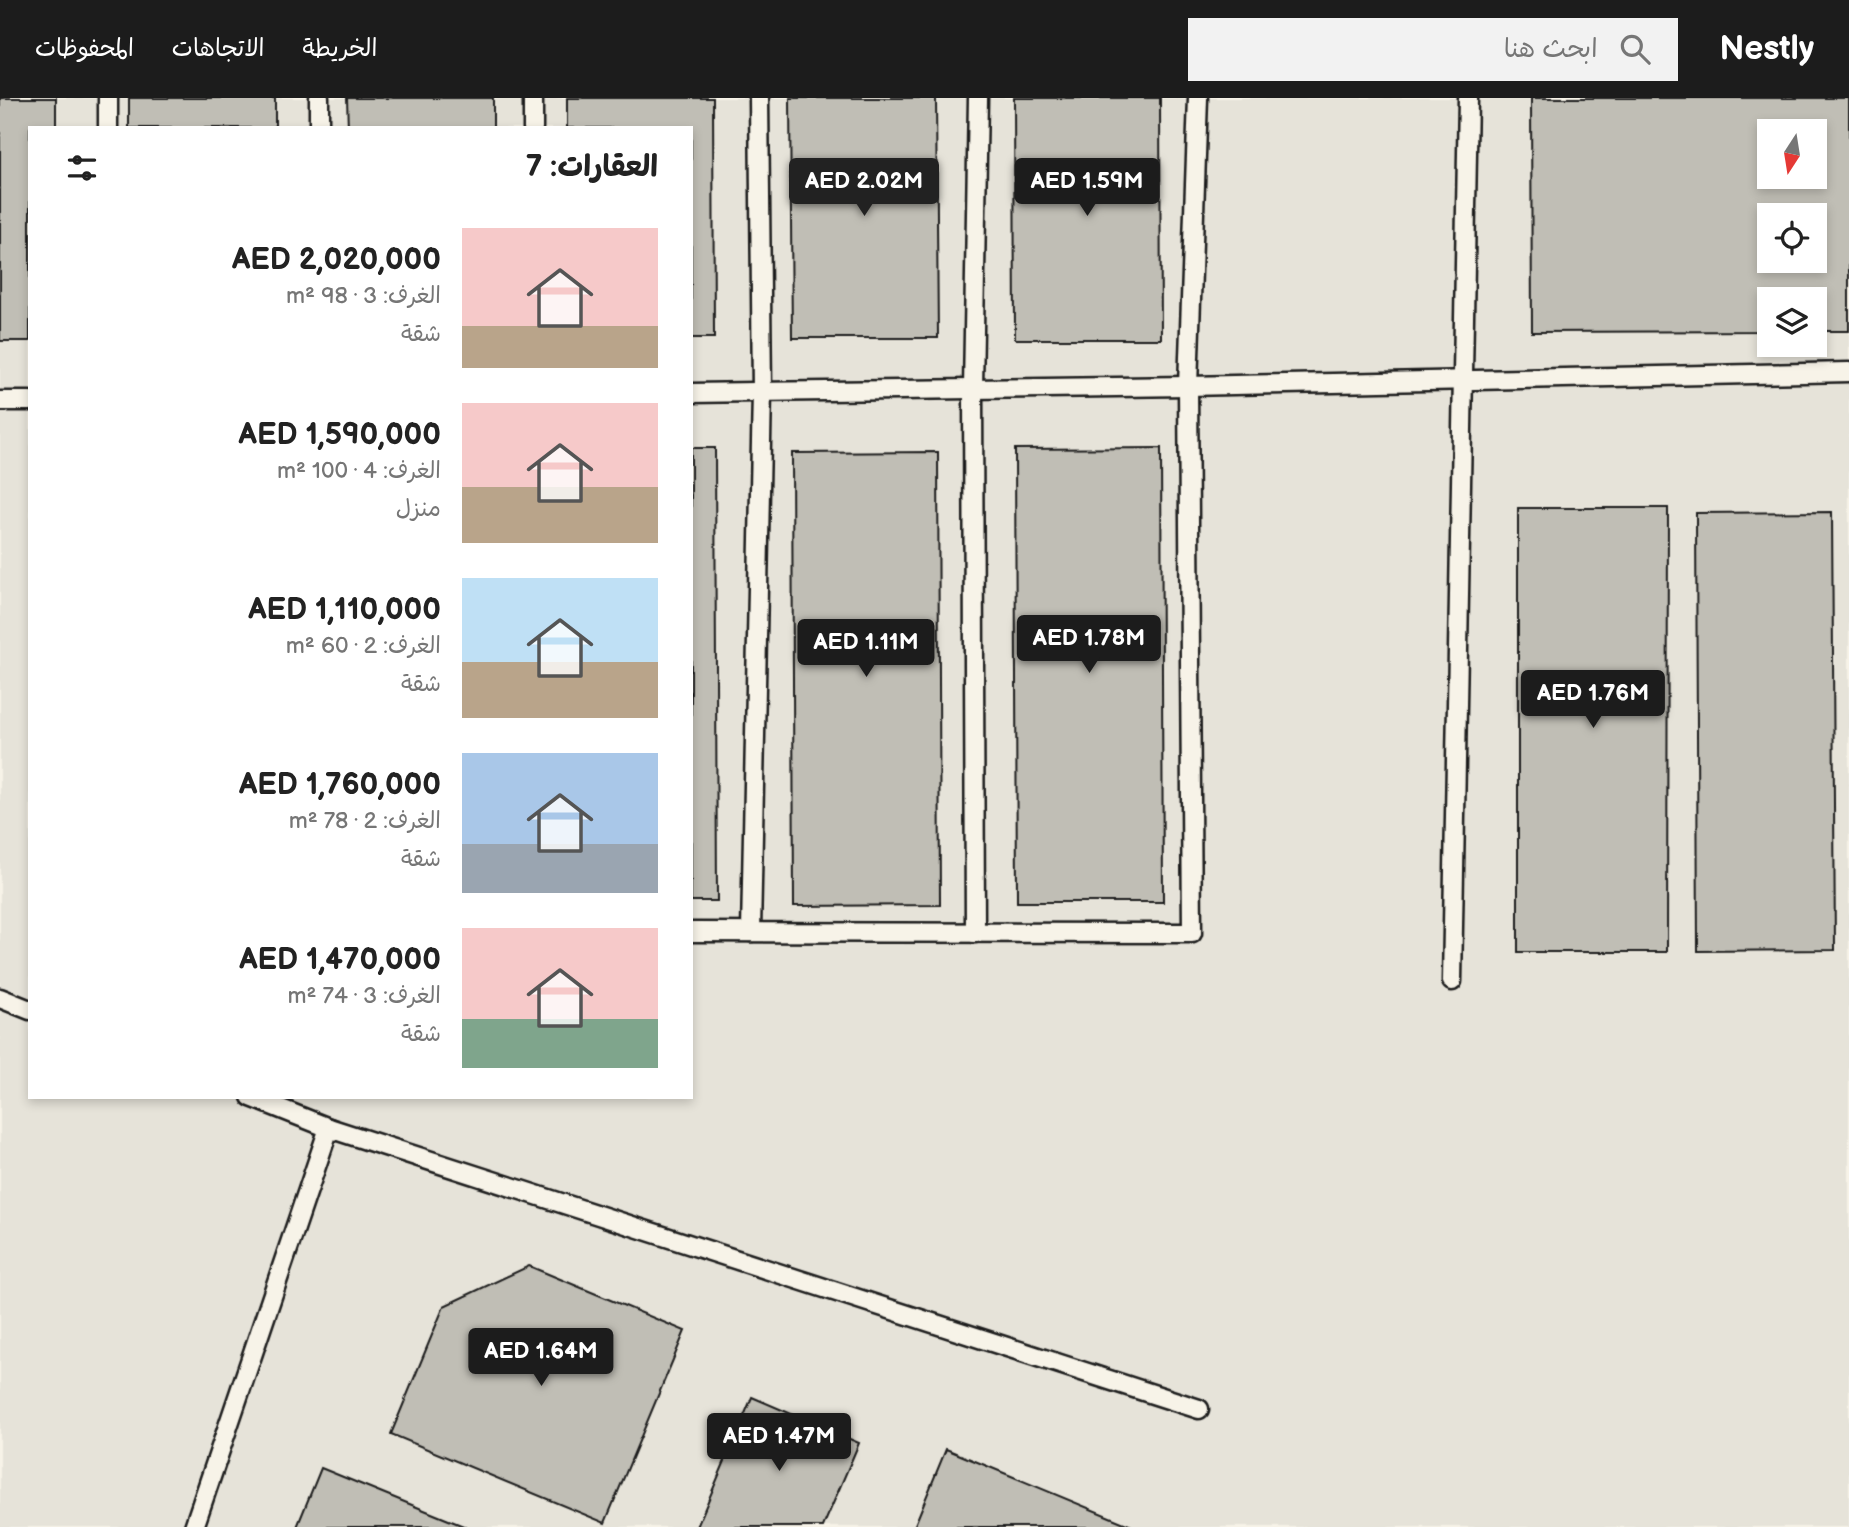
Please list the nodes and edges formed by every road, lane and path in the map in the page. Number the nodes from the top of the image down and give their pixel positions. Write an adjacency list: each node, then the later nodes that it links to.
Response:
1 (108, 98): 8 (lane)
2 (319, 98): 9 (lane)
3 (533, 98): 10 (lane)
4 (759, 98): 15 (lane)
5 (978, 98): 14 (lane)
6 (1198, 98): 13 (lane)
7 (1468, 98): 12 (lane)
8 (108, 126)
9 (319, 126)
10 (533, 126)
11 (1849, 372): 12 (lane)
12 (1462, 380): 13 (lane); 22 (lane)
13 (1188, 386): 14 (lane); 21 (lane)
14 (974, 389): 15 (lane); 21 (lane)
15 (762, 392): 16 (lane); 20 (lane)
16 (693, 393)
17 (0, 401): 18 (lane)
18 (28, 401)
19 (693, 932): 20 (lane)
20 (751, 932): 21 (lane)
21 (975, 933)
22 (1452, 981)
23 (0, 998): 24 (lane)
24 (28, 1009)
25 (256, 1099): 26 (lane)
26 (328, 1128): 27 (lane); 28 (lane)
27 (1199, 1409)
28 (194, 1527)

